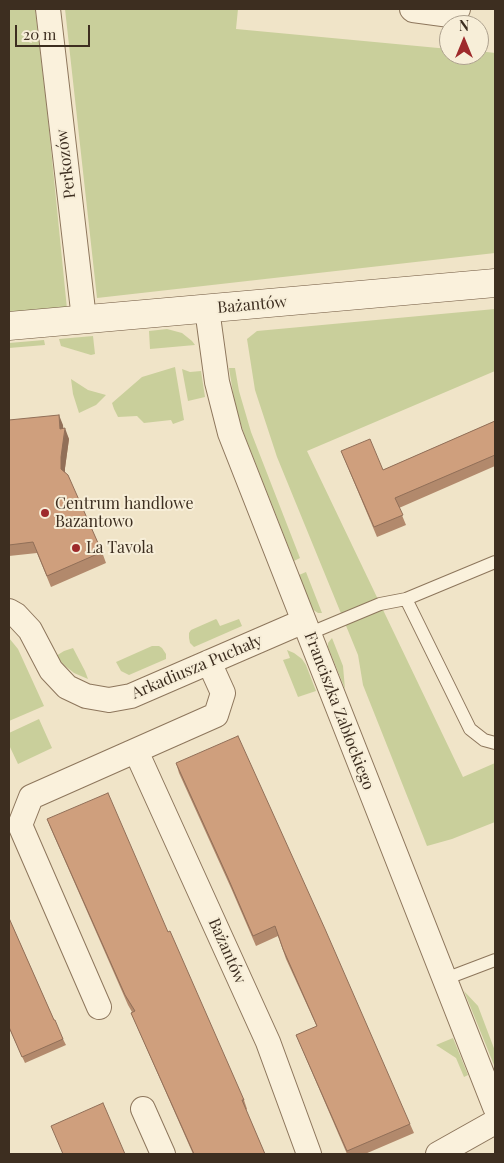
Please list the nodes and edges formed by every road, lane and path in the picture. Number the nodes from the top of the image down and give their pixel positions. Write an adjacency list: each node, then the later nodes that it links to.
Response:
1 (48, 9): 6 (street, Perkozów)
2 (412, 9): 3 (street)
3 (458, 9)
4 (495, 283): 5 (street, Bażantów)
5 (207, 309): 6 (street, Bażantów); 11 (street, Franciszka Zabłockiego)
6 (84, 320): 7 (street, Bażantów)
7 (9, 326)
8 (495, 562): 9 (lane)
9 (406, 599): 11 (lane); 13 (lane)
10 (9, 611): 12 (street, Arkadiusza Puchały)
11 (306, 628): 12 (street, Arkadiusza Puchały); 16 (street, Franciszka Zabłockiego)
12 (209, 662): 14 (street)
13 (495, 743)
14 (136, 751): 17 (street); 22 (street, Bażantów)
15 (495, 960): 16 (lane)
16 (445, 979): 18 (street, Franciszka Zabłockiego)
17 (99, 1007)
18 (495, 1107)
19 (143, 1109): 21 (street)
20 (495, 1122): 23 (street)
21 (163, 1154)
22 (309, 1154)
23 (438, 1154)

